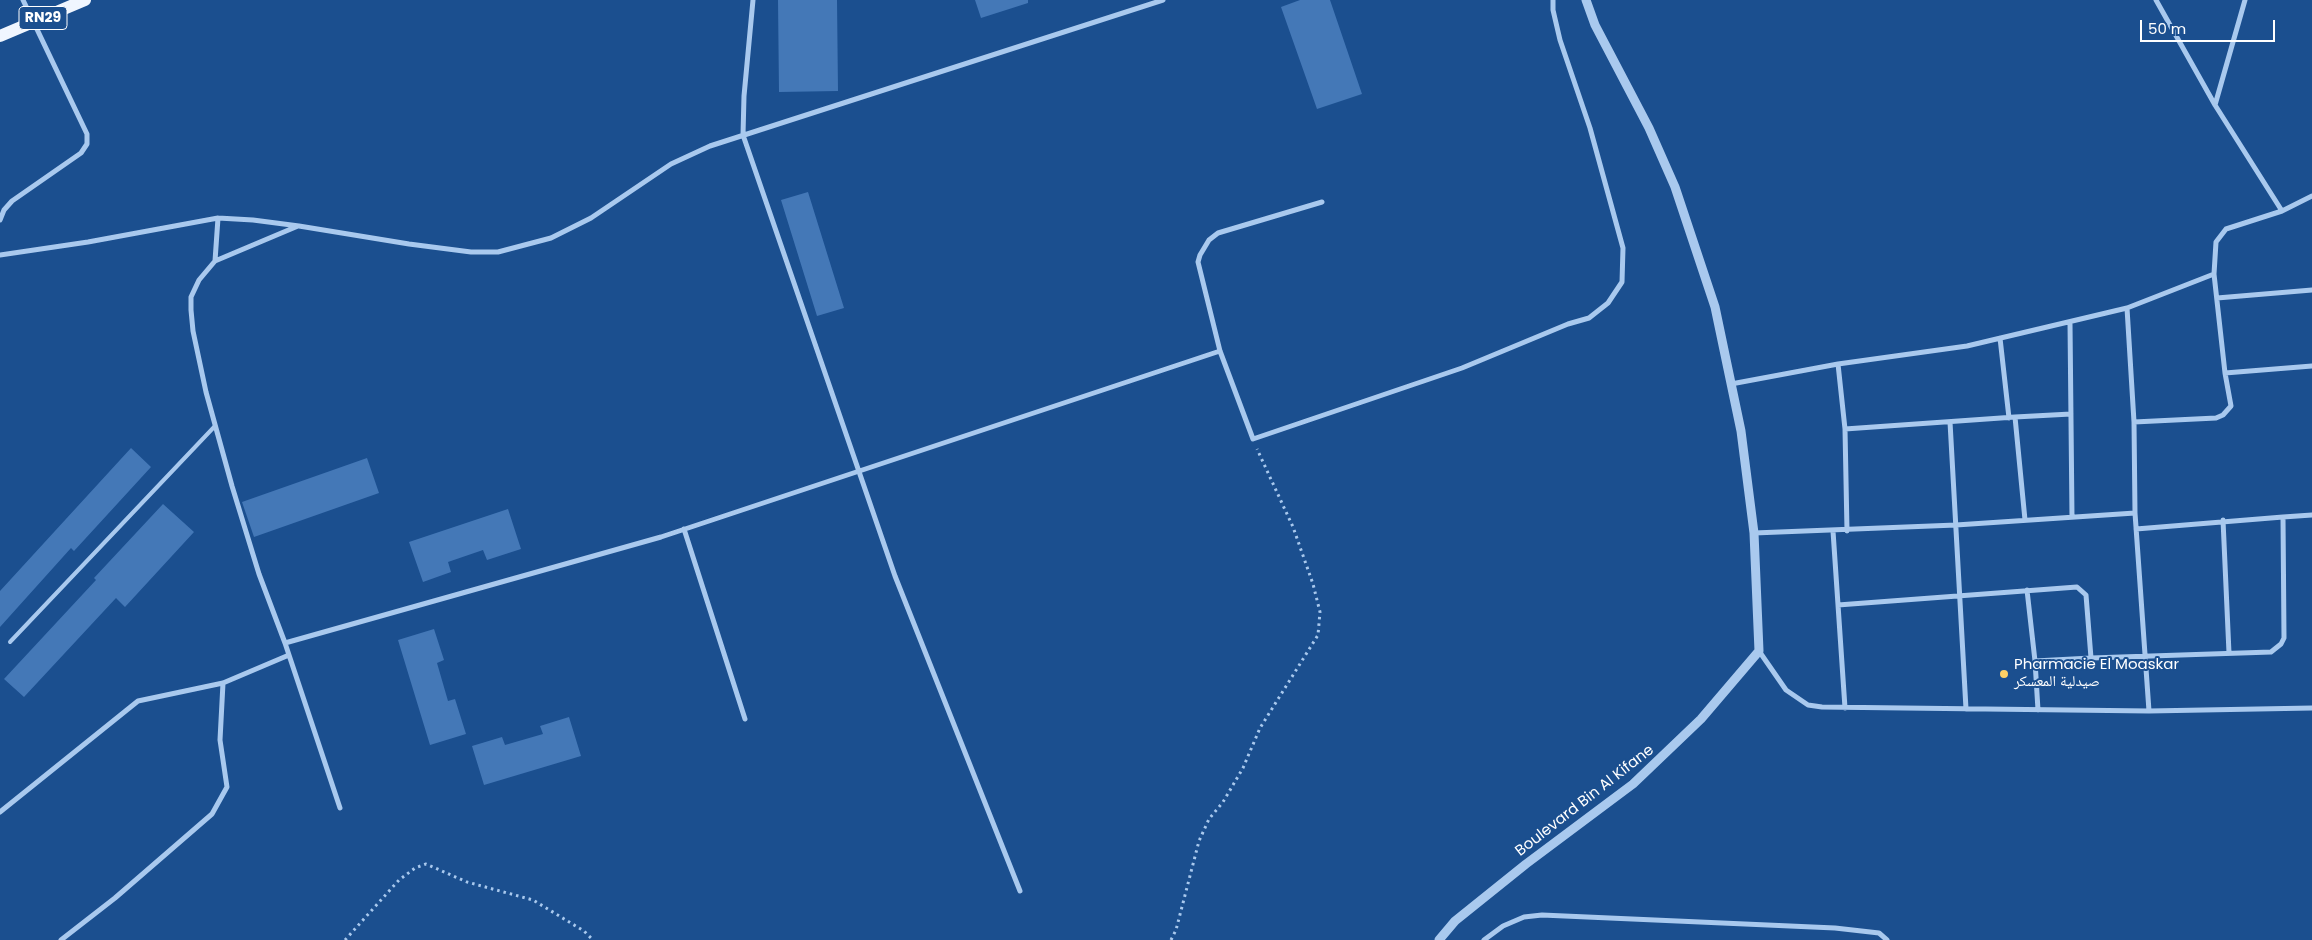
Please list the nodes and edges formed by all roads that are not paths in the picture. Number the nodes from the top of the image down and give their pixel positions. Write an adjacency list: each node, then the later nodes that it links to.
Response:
1 (22, 0): 10 (street)
2 (85, 0): 10 (main road, RN29)
3 (753, 0): 13 (street)
4 (1164, 0): 9 (street)
5 (1553, 0): 28 (street)
6 (1586, 0): 32 (street)
7 (2156, 0): 12 (street)
8 (2245, 0): 12 (street)
9 (1157, 1): 13 (street)
10 (33, 22): 11 (main road, RN29); 18 (street)
11 (0, 36)
12 (2215, 105): 16 (street)
13 (743, 135): 19 (street); 40 (street)
14 (2312, 196): 16 (street)
15 (1322, 202): 28 (street)
16 (2282, 211): 22 (street)
17 (218, 218): 19 (street); 20 (street); 21 (street)
18 (0, 220)
19 (299, 226): 21 (street)
20 (0, 255)
21 (215, 261): 38 (street)
22 (2214, 274): 24 (street); 25 (street)
23 (2312, 290): 24 (street)
24 (2217, 298): 31 (street)
25 (2127, 308): 26 (street); 37 (street)
26 (2070, 323): 27 (street); 33 (street)
27 (2000, 338): 29 (street); 35 (street)
28 (1220, 351): 40 (street)
29 (1838, 364): 32 (street); 39 (street)
30 (2312, 366): 31 (street)
31 (2225, 373): 37 (street)
32 (1731, 384): 52 (street)
33 (2071, 414): 34 (street); 43 (street)
34 (2015, 417): 35 (street); 45 (street)
35 (2009, 418): 36 (street)
36 (1950, 422): 39 (street); 47 (street)
37 (2134, 422): 41 (street)
38 (215, 426): 56 (lane); 57 (street)
39 (1845, 429): 50 (street)
40 (860, 470): 48 (street); 73 (street)
41 (2135, 513): 43 (street); 49 (street)
42 (2312, 515): 44 (street)
43 (2072, 517): 45 (street)
44 (2283, 517): 46 (street); 59 (street)
45 (2025, 520): 47 (street)
46 (2223, 520): 49 (street); 59 (street)
47 (1956, 525): 50 (street); 54 (street)
48 (684, 529): 57 (street); 70 (street)
49 (2136, 529): 61 (street)
50 (1847, 530): 51 (street)
51 (1833, 531): 52 (street); 55 (street)
52 (1754, 533): 58 (street)
53 (2027, 590): 54 (street); 62 (street); 63 (street)
54 (1959, 595): 55 (street); 67 (street)
55 (1838, 605): 65 (street)
56 (10, 642)
57 (285, 643): 60 (street)
58 (1759, 652): 65 (street); 75 (street, Boulevard Bin Al Kifane)
59 (2229, 654): 61 (street)
60 (290, 655): 64 (street); 71 (street)
61 (2143, 656): 62 (street); 69 (street)
62 (2091, 658): 63 (street)
63 (2035, 662): 68 (street)
64 (223, 683): 72 (street); 74 (street)
65 (1845, 708): 67 (street)
66 (2312, 708): 69 (street)
67 (1966, 709): 68 (street)
68 (2038, 710): 69 (street)
69 (2149, 712)
70 (745, 719)
71 (340, 808)
72 (0, 812)
73 (1020, 891)
74 (61, 940)
75 (1439, 940)
76 (1484, 940): 77 (street)
77 (1886, 940)

